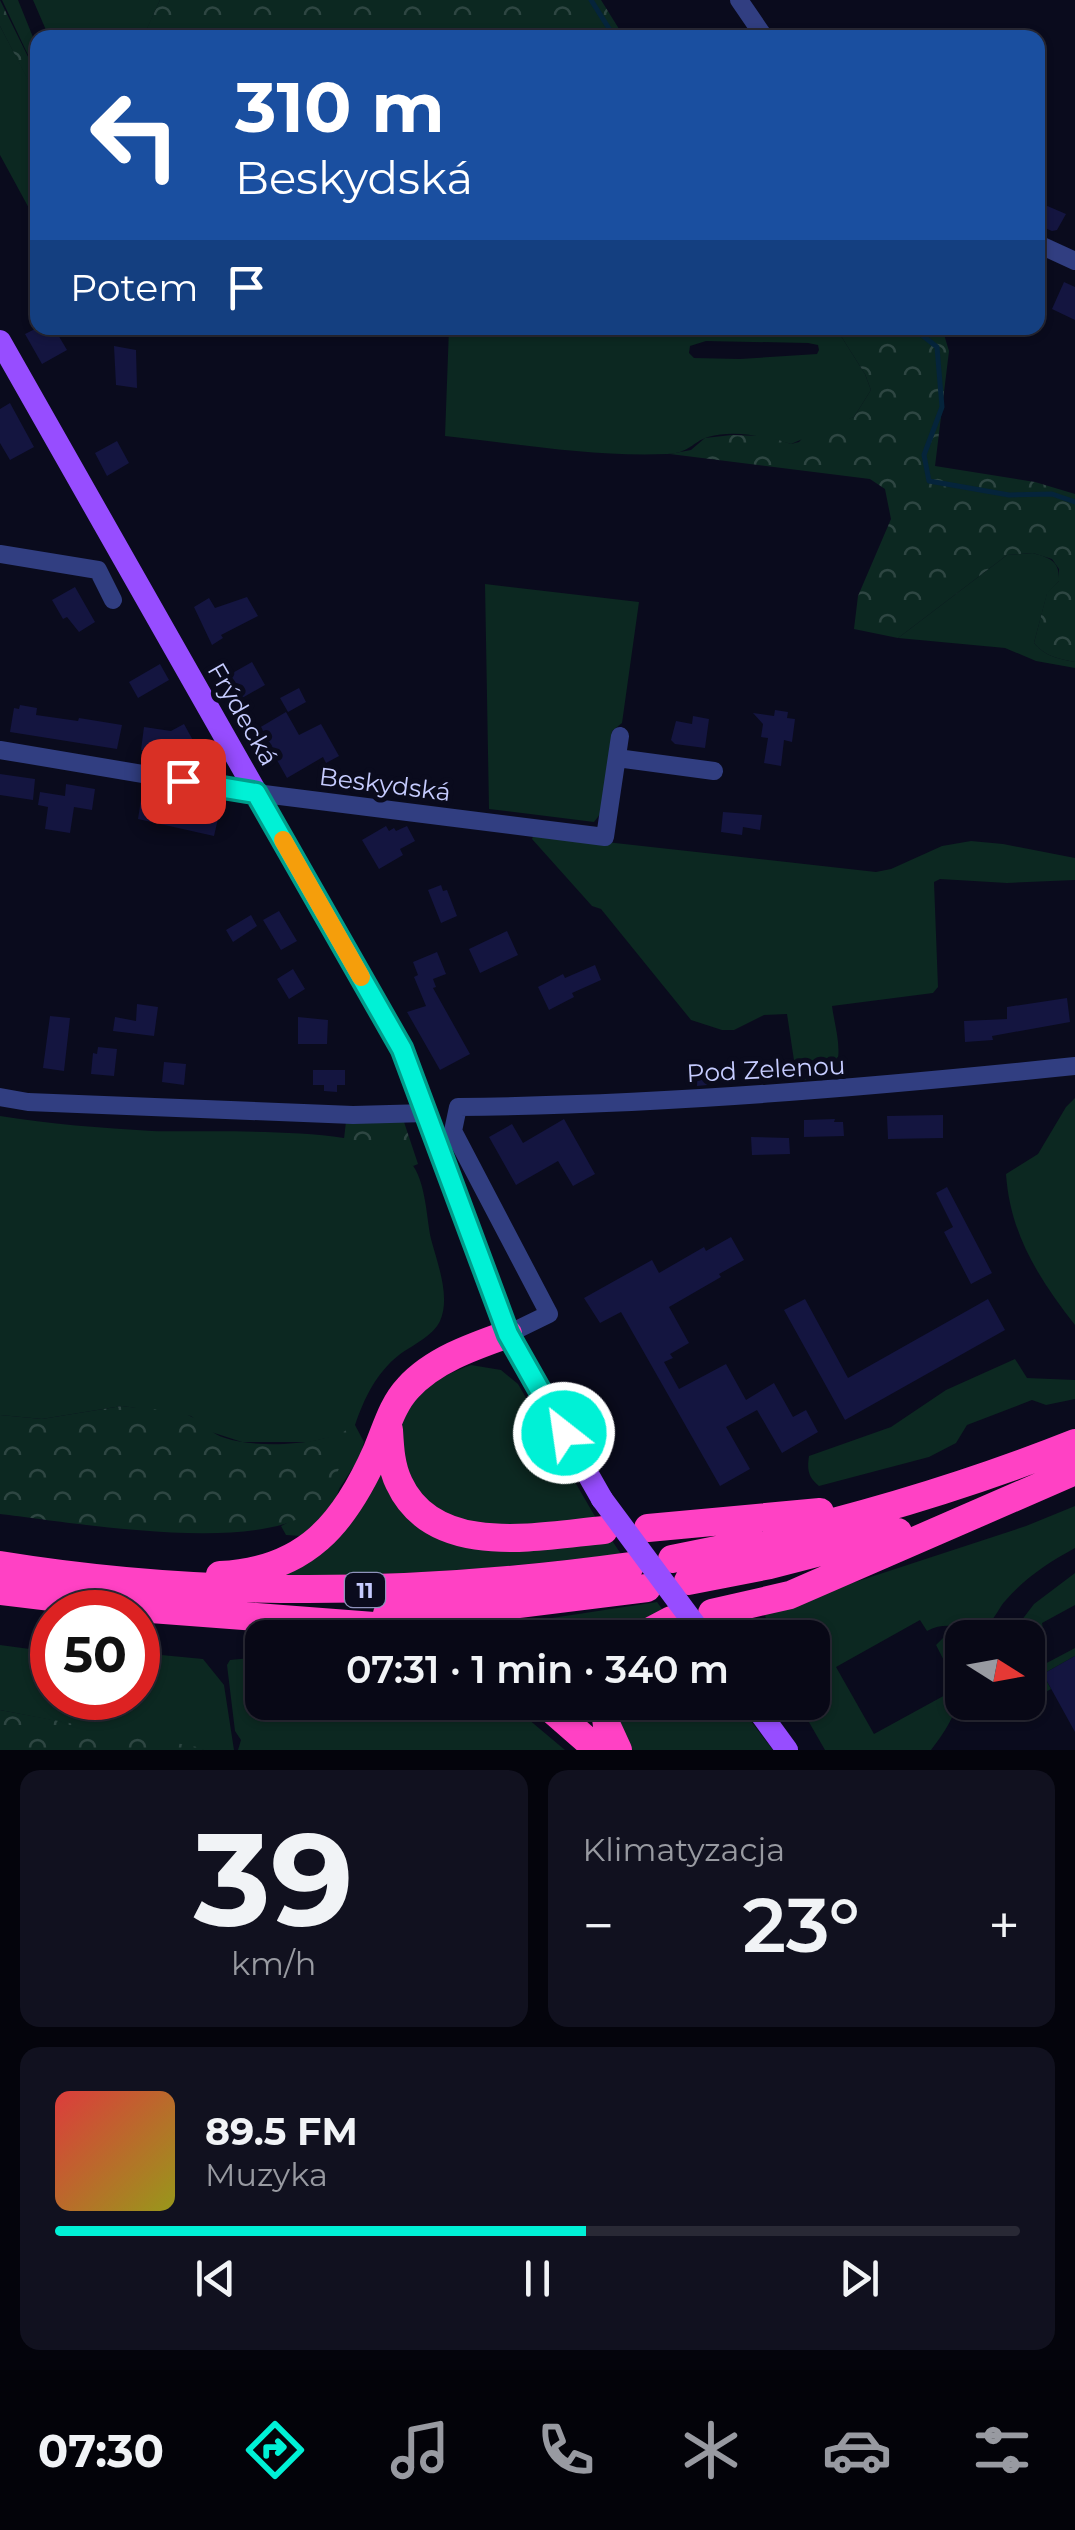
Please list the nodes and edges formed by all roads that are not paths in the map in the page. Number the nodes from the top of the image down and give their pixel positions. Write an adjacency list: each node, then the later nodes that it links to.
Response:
1 (739, 0): 2 (street)
2 (759, 30)
3 (1045, 247): 4 (street)
4 (1075, 261)
5 (0, 341): 12 (main road, Frýdecká)
6 (0, 554): 7 (street)
7 (113, 600)
8 (620, 736): 10 (street, Beskydská)
9 (0, 750): 12 (street, Beskydská)
10 (617, 758): 11 (street); 12 (street, Beskydská)
11 (714, 770)
12 (256, 793): 15 (main road, Frýdecká)
13 (1075, 1066): 16 (street, Pod Zelenou)
14 (0, 1098): 15 (street)
15 (428, 1114): 16 (main road, Frýdecká)
16 (508, 1334): 17 (highway); 29 (main road, Frýdecká, bridge)
17 (388, 1424): 23 (highway); 25 (highway)
18 (1075, 1443): 21 (highway)
19 (1075, 1471): 20 (highway)
20 (1032, 1488): 21 (highway); 30 (highway)
21 (945, 1491): 22 (highway)
22 (648, 1528)
23 (604, 1530)
24 (0, 1565): 25 (highway)
25 (99, 1578): 27 (highway, 11)
26 (0, 1591): 27 (highway, 11)
27 (241, 1614): 28 (highway)
28 (309, 1620)
29 (704, 1620)
30 (722, 1620)
31 (564, 1720): 34 (highway)
32 (607, 1720): 35 (highway)
33 (765, 1720): 36 (main road)
34 (598, 1750)
35 (618, 1750)
36 (787, 1750)

